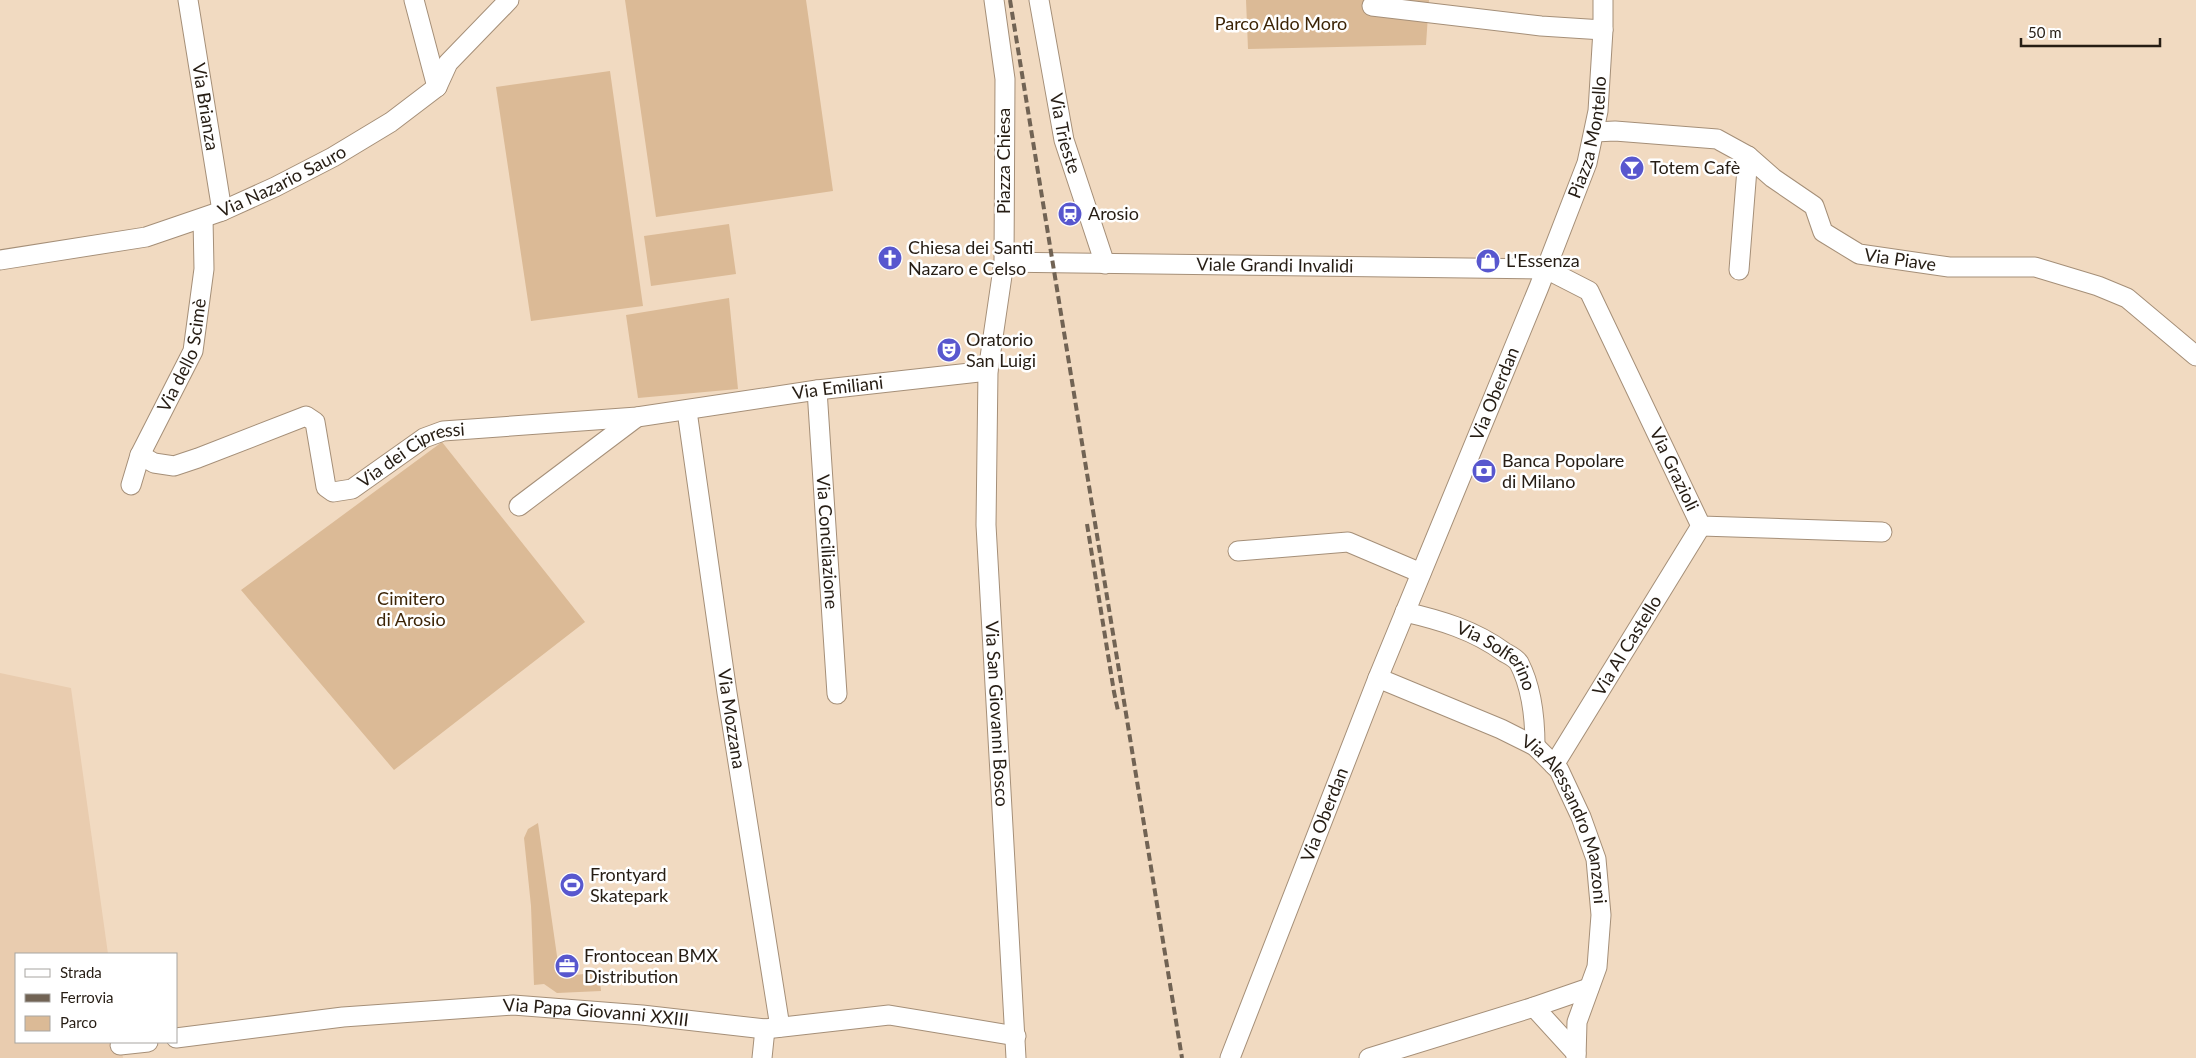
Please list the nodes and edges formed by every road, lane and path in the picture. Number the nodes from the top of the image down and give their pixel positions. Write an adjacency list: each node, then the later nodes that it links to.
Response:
1 (188, 0): 12 (street, Via Brianza)
2 (414, 0): 9 (street)
3 (509, 0): 9 (street, Via Nazario Sauro)
4 (994, 0): 15 (street, Piazza Chiesa)
5 (1039, 0): 16 (street, Via Trieste)
6 (1603, 0): 8 (street, Piazza Montello)
7 (1372, 6): 8 (street)
8 (1603, 30): 10 (street, Piazza Montello)
9 (437, 87): 12 (street, Via Nazario Sauro)
10 (1595, 132): 11 (street, Via Piave); 17 (street, Piazza Montello)
11 (1748, 156): 18 (street); 19 (street, Via Piave)
12 (222, 211): 13 (street, Via Nazario Sauro)
13 (204, 218): 14 (street, Via Nazario Sauro); 24 (street, Via dello Scimè)
14 (0, 260)
15 (1004, 262): 16 (street, Viale Grandi Invalidi); 20 (street, Piazza Chiesa)
16 (1105, 264): 17 (street, Viale Grandi Invalidi)
17 (1546, 269): 27 (street, Via Grazioli); 30 (street, Via Oberdan)
18 (1739, 270)
19 (2196, 356)
20 (988, 371): 21 (street, Via Emiliani); 39 (street, Via San Giovanni Bosco)
21 (817, 390): 22 (street, Via Emiliani); 33 (street, Via Conciliazione)
22 (687, 411): 23 (street, Via dei Cipressi); 38 (street, Via Mozzana)
23 (637, 417): 24 (street, Via dei Cipressi); 26 (street)
24 (140, 455): 25 (street, Via dello Scimè)
25 (131, 485)
26 (519, 506)
27 (1701, 526): 28 (street, Via Grazioli); 35 (street, Via Al Castello)
28 (1882, 532)
29 (1238, 552): 30 (street)
30 (1421, 573): 31 (street, Via Oberdan)
31 (1405, 612): 32 (street, Via Oberdan); 34 (street, Via Solferino)
32 (1378, 678): 34 (street, Via Alessandro Manzoni); 46 (street, Via Oberdan)
33 (837, 694)
34 (1535, 746): 35 (street, Via Alessandro Manzoni)
35 (1554, 764): 36 (street, Via Alessandro Manzoni)
36 (1590, 988): 37 (street); 43 (street, Via Alessandro Manzoni)
37 (1534, 1007): 43 (street); 47 (street)
38 (772, 1028): 39 (street, Via Papa Giovanni XXIII); 40 (street, Via Papa Giovanni XXIII); 44 (street, Via Mozzana)
39 (1016, 1036): 45 (street, Via San Giovanni Bosco)
40 (178, 1038)
41 (139, 1043): 42 (street)
42 (120, 1045)
43 (1576, 1055)
44 (762, 1058)
45 (1016, 1058)
46 (1230, 1058)
47 (1369, 1058)

